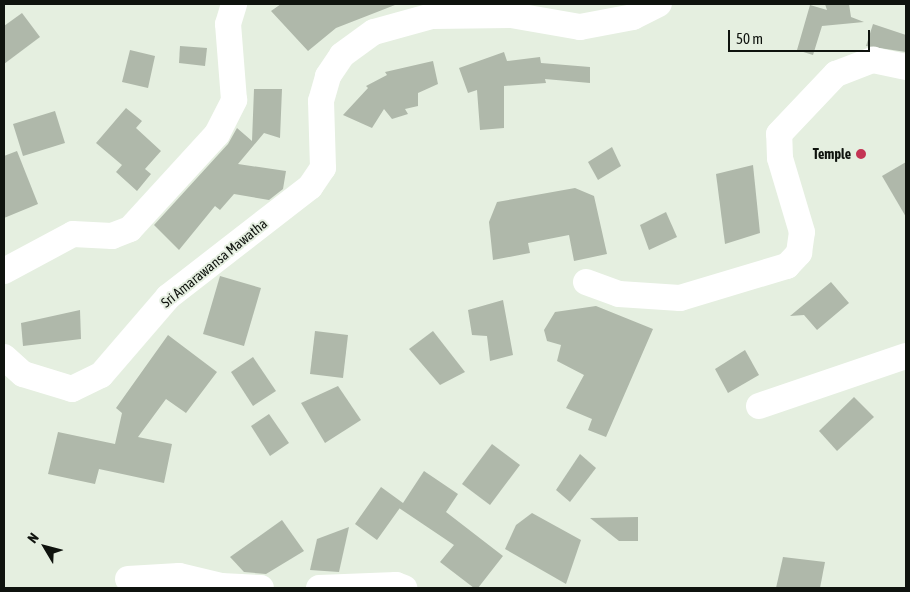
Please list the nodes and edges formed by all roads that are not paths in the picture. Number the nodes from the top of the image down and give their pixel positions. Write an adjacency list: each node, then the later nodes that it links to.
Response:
1 (234, 4): 4 (street)
2 (659, 4): 7 (street, Sri Amarawansa Mawatha)
3 (906, 67): 5 (street)
4 (4, 271)
5 (586, 282)
6 (906, 356): 8 (street)
7 (4, 357)
8 (759, 406)
9 (128, 579): 10 (street)
10 (261, 588)
11 (319, 588): 12 (street)
12 (404, 588)

